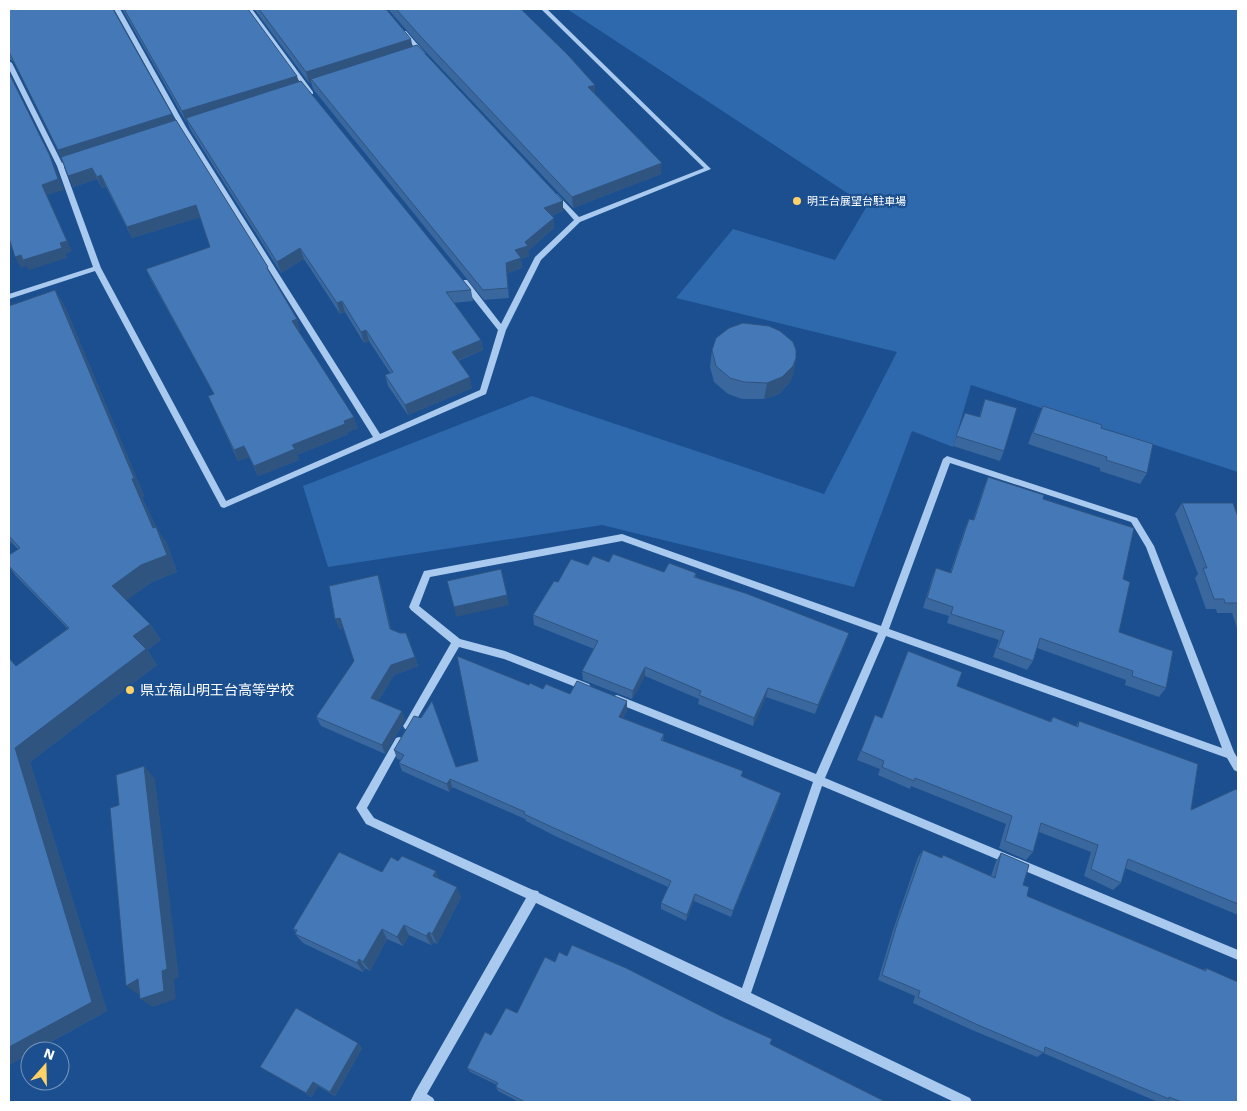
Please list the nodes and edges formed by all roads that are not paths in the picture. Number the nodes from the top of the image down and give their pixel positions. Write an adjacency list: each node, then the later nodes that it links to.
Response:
1 (117, 9): 14 (street)
2 (249, 9): 10 (street)
3 (544, 9): 19 (street)
4 (396, 23): 5 (street)
5 (420, 50): 6 (street); 7 (street)
6 (411, 54)
7 (427, 58)
8 (9, 63): 17 (street)
9 (316, 84): 10 (street)
10 (306, 87): 11 (street); 12 (street)
11 (297, 90)
12 (318, 102)
13 (192, 124): 14 (street)
14 (183, 127): 15 (street); 24 (street)
15 (173, 130)
16 (78, 160): 17 (street)
17 (60, 166): 20 (street)
18 (552, 192): 19 (street)
19 (578, 220): 23 (street)
20 (97, 268): 22 (street); 24 (street)
21 (460, 276): 23 (street)
22 (9, 297)
23 (502, 330): 24 (street)
24 (378, 438)
25 (883, 632): 26 (street); 27 (street); 27 (street); 29 (street)
26 (457, 642): 29 (street); 30 (street)
27 (1230, 755): 28 (street)
28 (1238, 767)
29 (819, 780): 31 (street); 32 (street)
30 (534, 895): 32 (street); 33 (street)
31 (1238, 955)
32 (745, 995): 34 (street)
33 (422, 1100)
34 (966, 1102)

